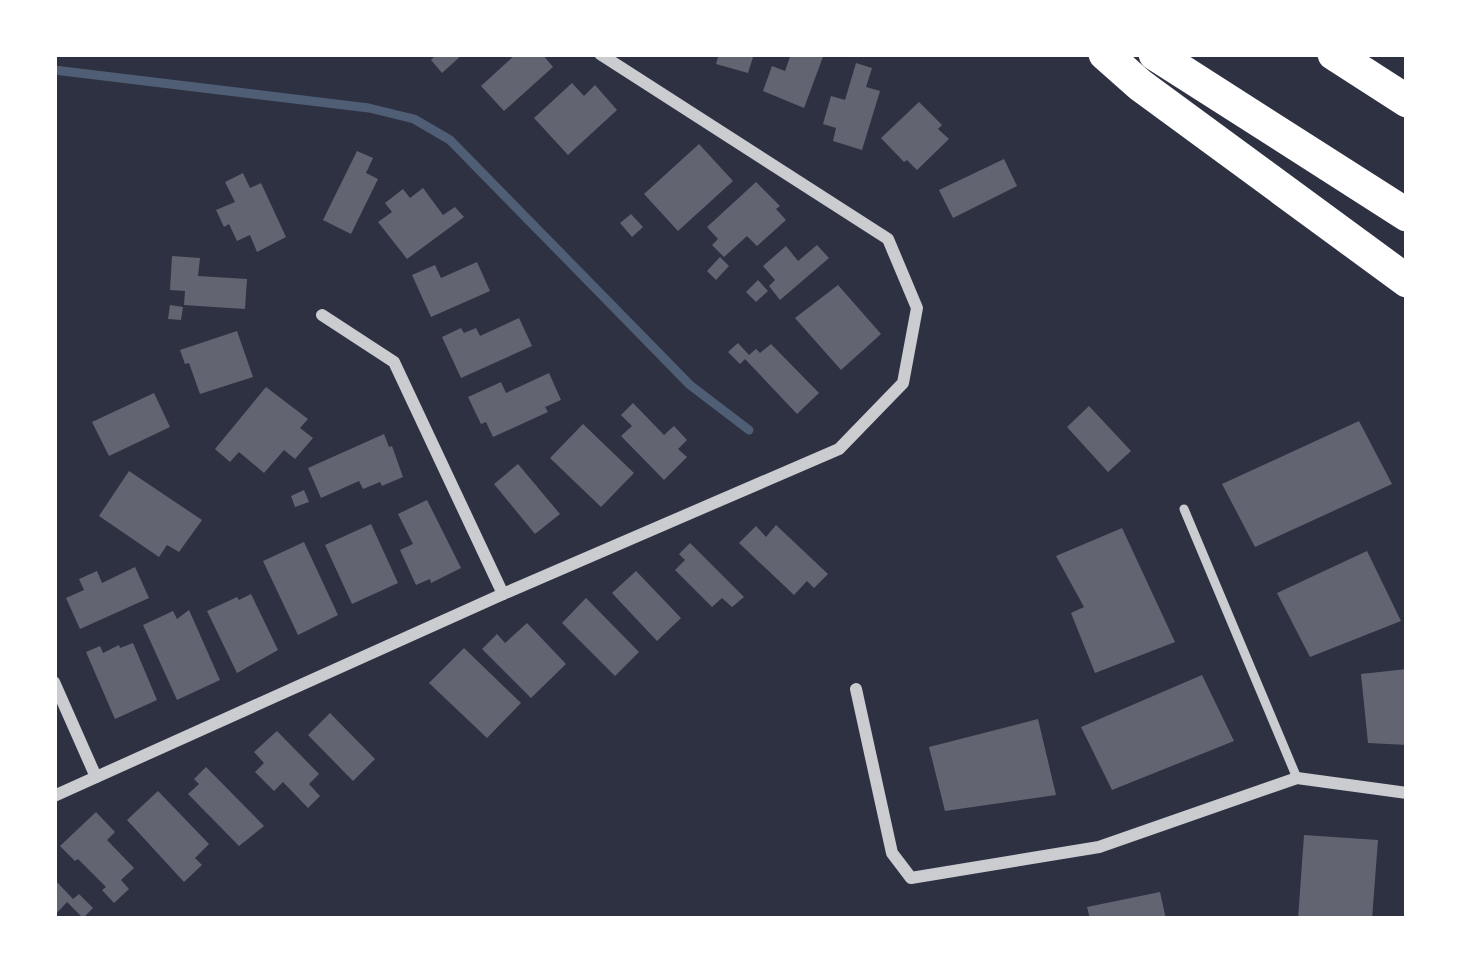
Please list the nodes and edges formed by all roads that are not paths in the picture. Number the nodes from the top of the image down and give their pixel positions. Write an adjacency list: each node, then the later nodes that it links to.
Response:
1 (600, 54): 10 (street)
2 (1105, 54): 7 (highway)
3 (1155, 54): 6 (highway)
4 (1334, 54): 5 (highway)
5 (1407, 101)
6 (1407, 214)
7 (1407, 281)
8 (322, 314): 10 (street)
9 (1184, 509): 14 (lane)
10 (503, 594): 13 (street)
11 (54, 682): 13 (street)
12 (856, 689): 14 (street)
13 (96, 777): 16 (street)
14 (1297, 778): 15 (street)
15 (1407, 793)
16 (54, 796)

